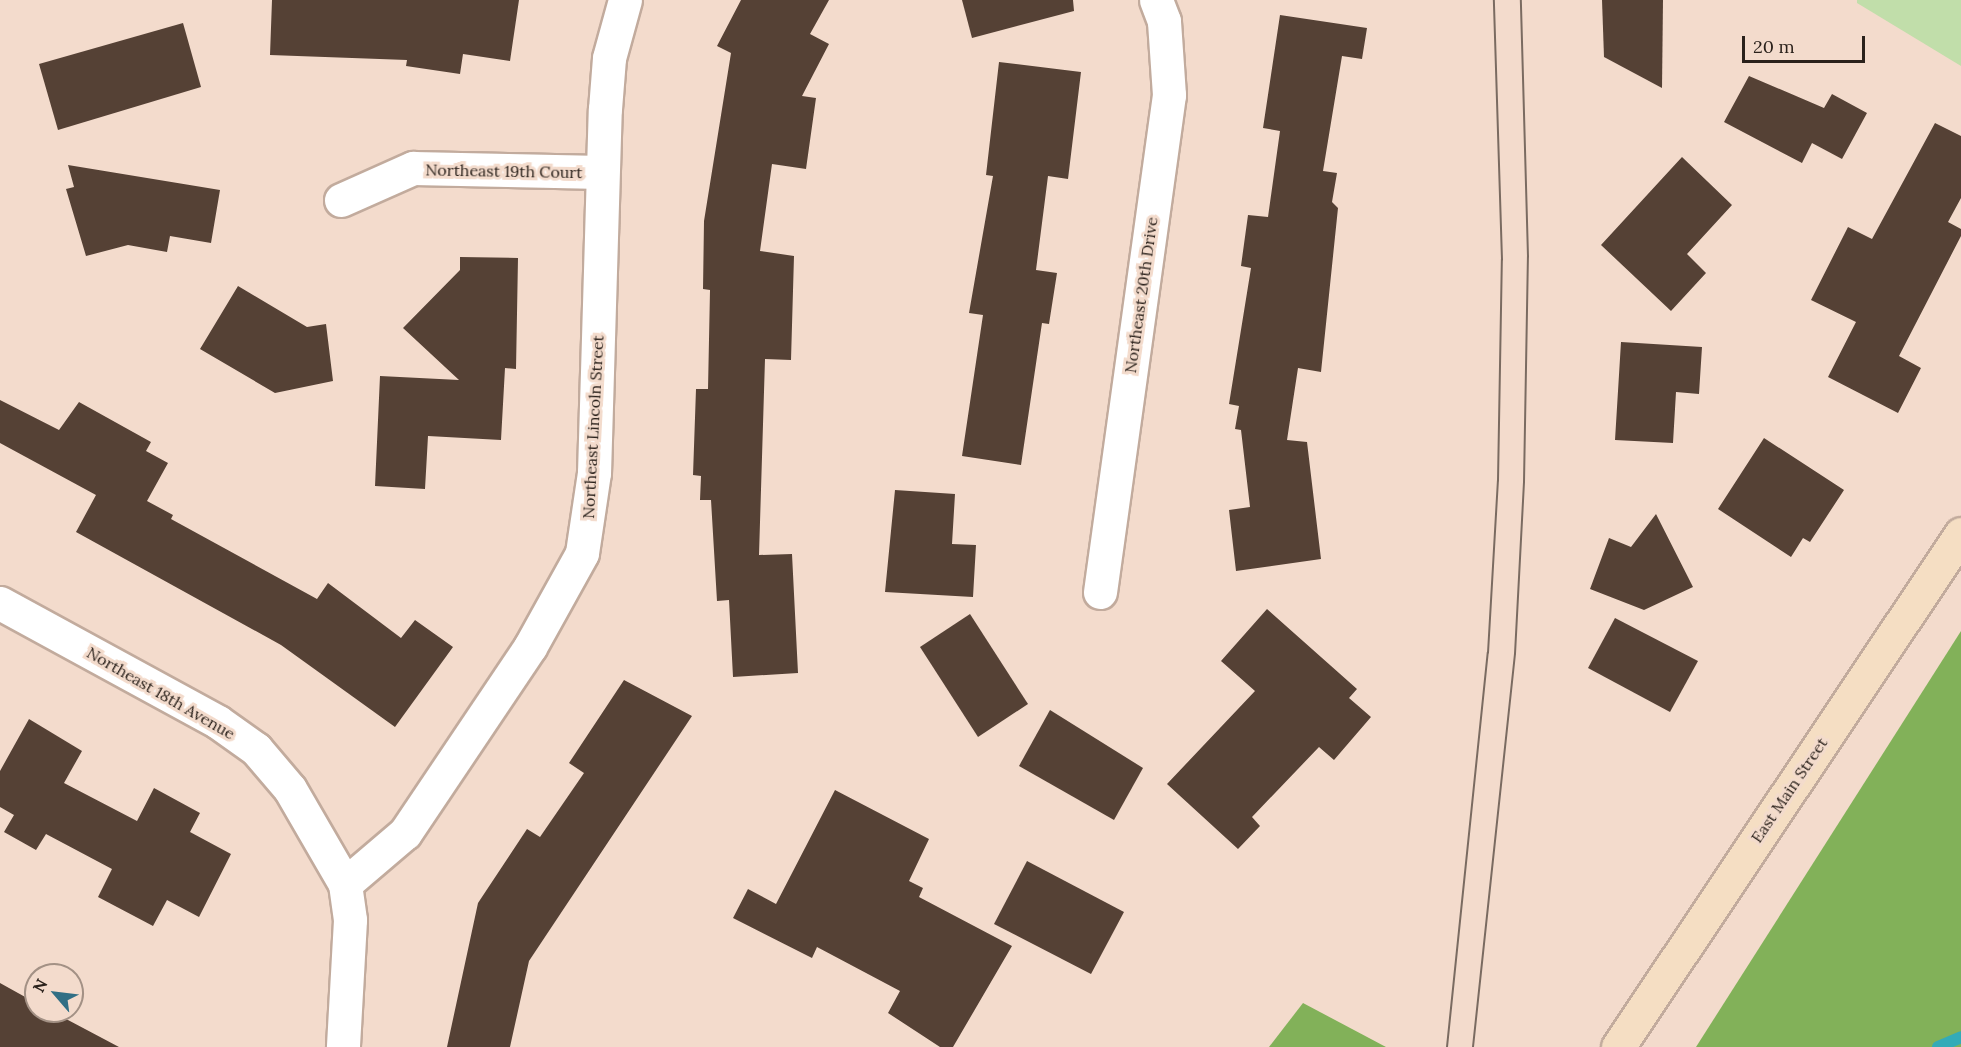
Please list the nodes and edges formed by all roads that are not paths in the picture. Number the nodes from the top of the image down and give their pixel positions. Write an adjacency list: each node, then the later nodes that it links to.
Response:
1 (625, 0): 3 (street, Northeast Lincoln Street)
2 (1156, 0): 6 (street, Northeast 20th Drive)
3 (602, 172): 4 (street, Northeast 19th Court); 8 (street, Northeast Lincoln Street)
4 (341, 200)
5 (1961, 534): 10 (main road, East Main Street)
6 (1100, 591)
7 (0, 603): 8 (street, Northeast 18th Avenue)
8 (345, 884): 9 (street, Northeast 18th Avenue)
9 (343, 1047)
10 (1618, 1047)

